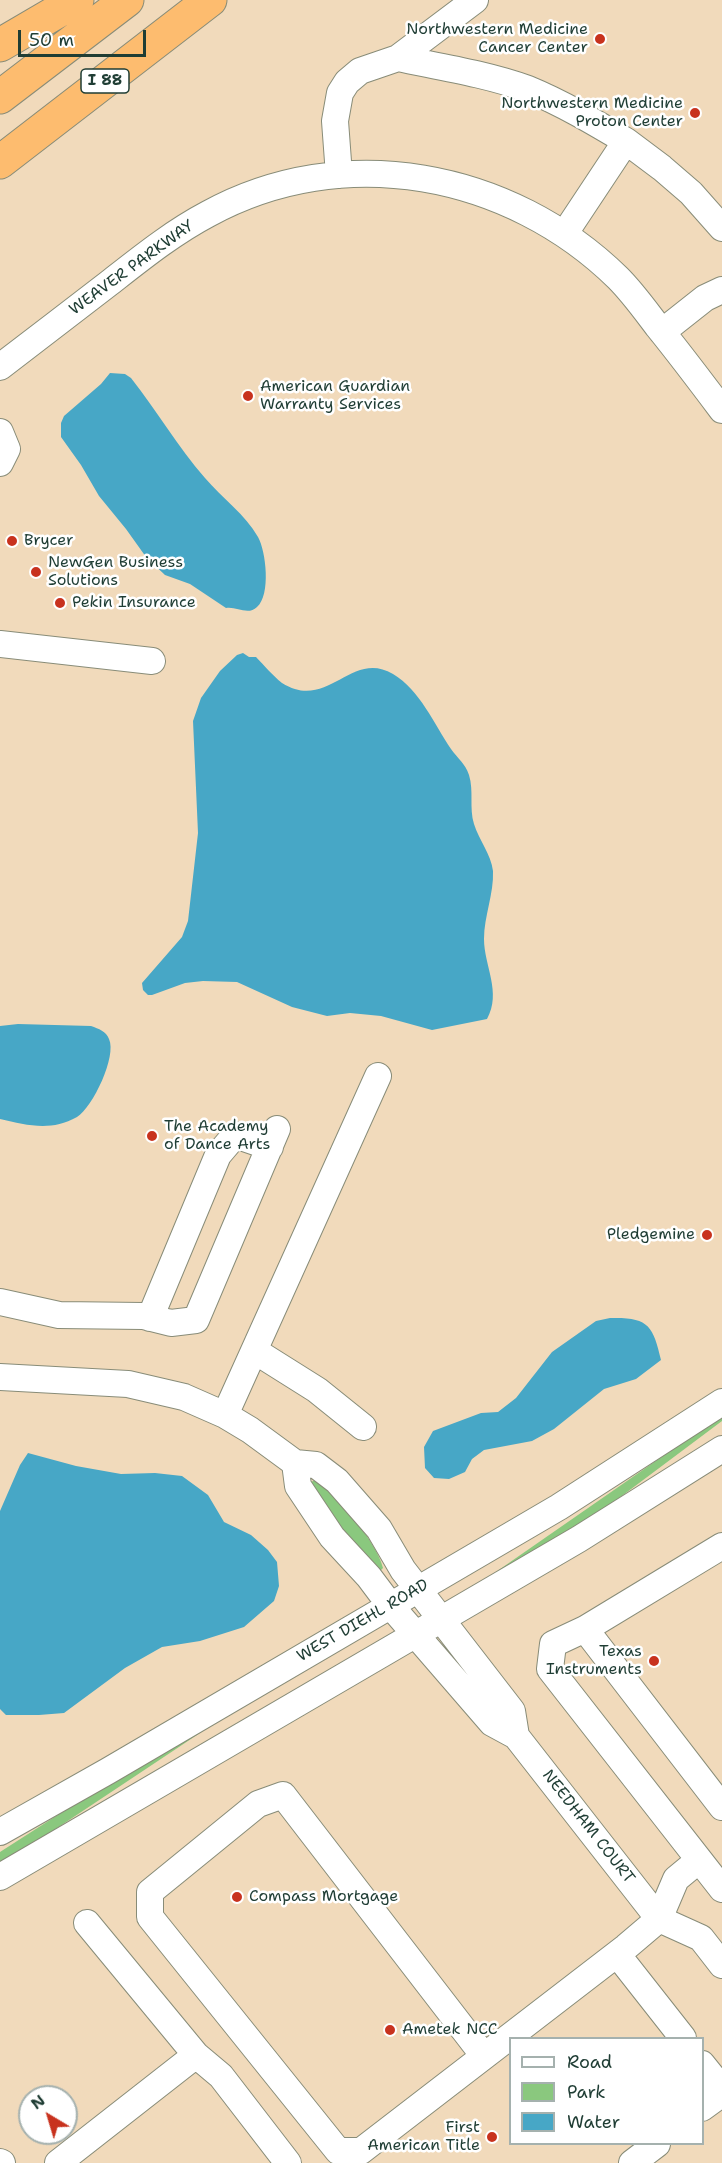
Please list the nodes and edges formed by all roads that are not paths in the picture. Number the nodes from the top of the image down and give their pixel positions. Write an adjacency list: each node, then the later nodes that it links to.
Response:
1 (77, 0): 5 (highway)
2 (126, 0): 7 (highway)
3 (210, 0): 9 (highway, I 88)
4 (475, 0): 6 (street)
5 (0, 45)
6 (398, 58): 8 (street); 10 (street)
7 (0, 97)
8 (626, 141): 11 (street); 12 (street)
9 (6, 159)
10 (339, 175): 12 (street, WEAVER PARKWAY); 15 (street, WEAVER PARKWAY)
11 (722, 228)
12 (565, 233): 14 (street, WEAVER PARKWAY)
13 (722, 290): 14 (street)
14 (662, 332): 16 (street, WEAVER PARKWAY)
15 (0, 367)
16 (722, 410)
17 (0, 432): 18 (street)
18 (0, 464)
19 (0, 644): 20 (street)
20 (153, 661)
21 (378, 1076): 24 (street)
22 (0, 1302): 23 (street)
23 (150, 1318): 23 (street)
24 (255, 1351): 27 (street); 28 (street)
25 (0, 1377): 27 (street)
26 (722, 1402): 32 (street, WEST DIEHL ROAD)
27 (225, 1415): 30 (street)
28 (363, 1427)
29 (722, 1449): 34 (street)
30 (296, 1463): 32 (street); 33 (street)
31 (722, 1546): 35 (street)
32 (417, 1589): 33 (street, WEST DIEHL ROAD); 34 (street, NEEDHAM COURT)
33 (390, 1605): 36 (street, NEEDHAM COURT); 39 (street, WEST DIEHL ROAD)
34 (441, 1618): 36 (street); 37 (street, NEEDHAM COURT)
35 (585, 1629): 38 (street); 40 (street)
36 (414, 1634): 37 (street, NEEDHAM COURT); 41 (street)
37 (516, 1736): 43 (street, NEEDHAM COURT)
38 (722, 1807)
39 (0, 1832)
40 (699, 1860): 42 (street); 43 (street)
41 (0, 1876)
42 (722, 1889)
43 (659, 1919): 45 (street); 46 (street)
44 (87, 1923): 48 (street)
45 (617, 1954): 47 (street); 49 (street)
46 (722, 1965)
47 (682, 2037)
48 (196, 2055): 54 (street); 55 (street)
49 (484, 2056): 53 (street); 53 (street)
50 (704, 2066): 51 (street)
51 (704, 2107)
52 (656, 2145): 56 (street)
53 (363, 2157)
54 (58, 2163)
55 (288, 2163)
56 (633, 2163)

